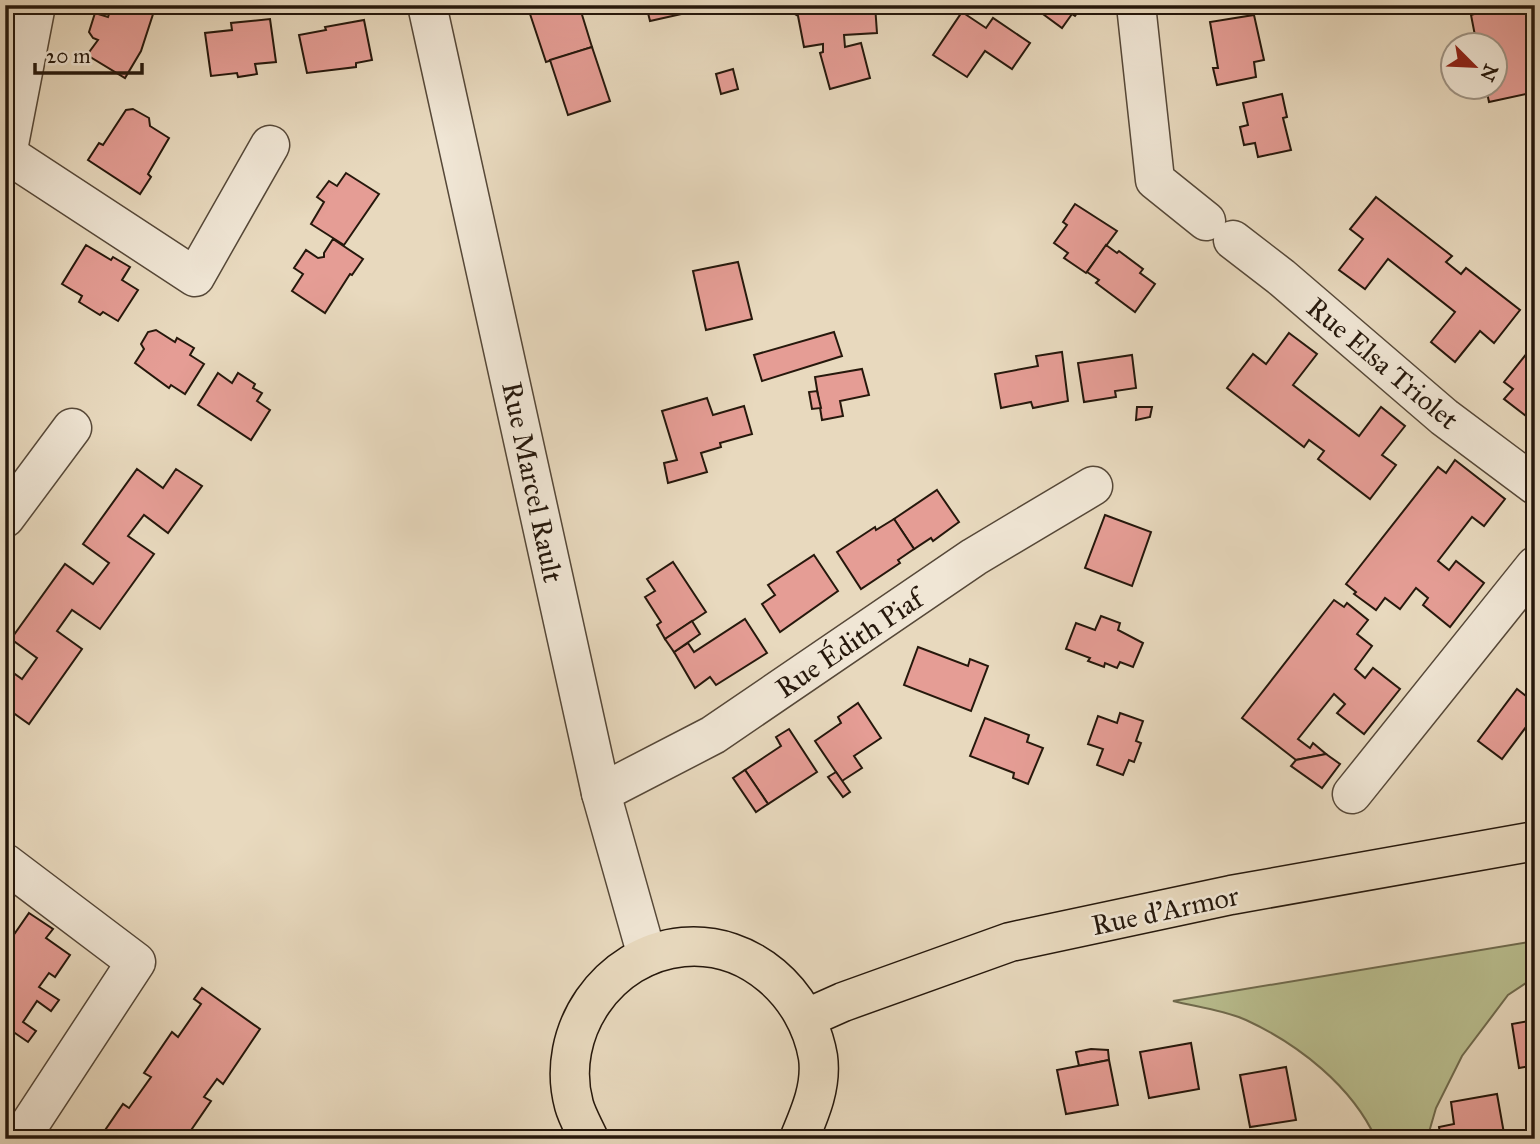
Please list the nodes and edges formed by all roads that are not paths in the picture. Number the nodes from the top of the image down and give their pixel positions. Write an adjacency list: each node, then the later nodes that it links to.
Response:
1 (36, 5): 5 (street)
2 (427, 5): 11 (street, Rue Marcel Rault)
3 (1136, 5): 7 (street, Rue Elsa Triolet)
4 (270, 145): 5 (street)
5 (6, 160)
6 (72, 428): 9 (street)
7 (1535, 485)
8 (1093, 486): 11 (street, Rue Édith Piaf)
9 (6, 516)
10 (1535, 566): 12 (street)
11 (601, 793): 15 (street, Rue Marcel Rault)
12 (1352, 794)
13 (1535, 841): 16 (main road, Rue d'Armor)
14 (5, 863): 17 (street)
15 (647, 956): 16 (main road); 18 (main road)
16 (807, 1018): 19 (main road)
17 (20, 1139)
18 (588, 1139)
19 (799, 1139)

